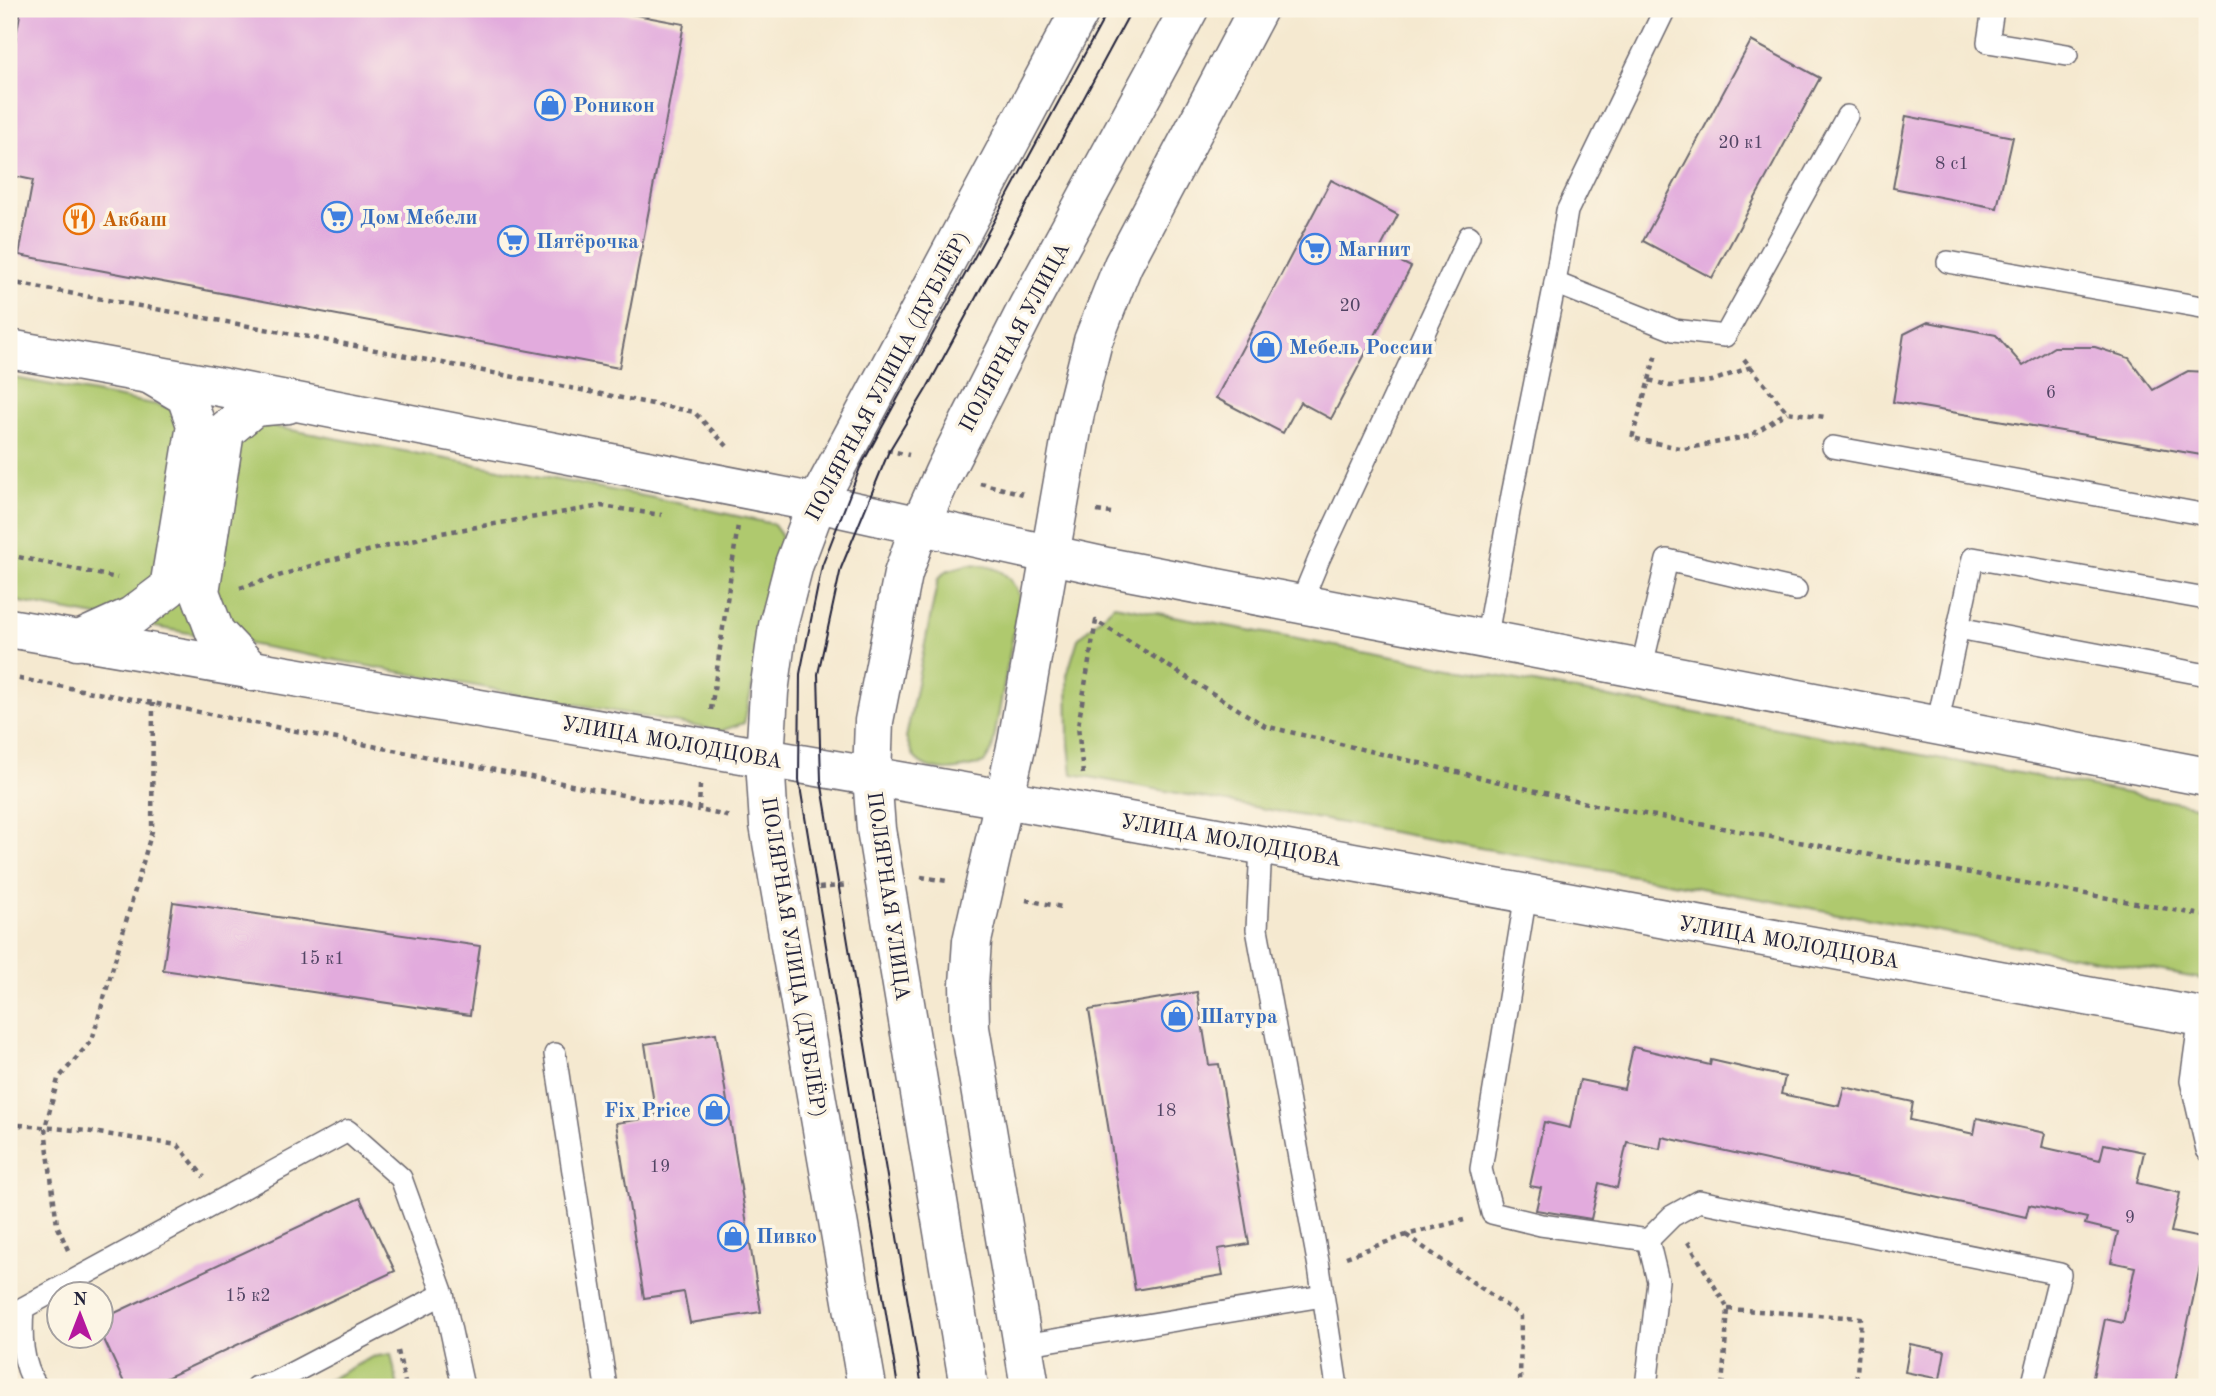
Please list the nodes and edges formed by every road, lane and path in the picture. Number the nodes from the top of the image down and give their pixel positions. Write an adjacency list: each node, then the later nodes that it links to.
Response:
1 (1081, 9): 24 (street, ПОЛЯРНАЯ УЛИЦА (ДУБЛЁР))
2 (1189, 9): 31 (street, ПОЛЯРНАЯ УЛИЦА)
3 (1258, 9): 33 (street)
4 (1665, 9): 11 (lane)
5 (1993, 9): 6 (lane)
6 (2067, 55)
7 (1847, 116): 13 (lane)
8 (1469, 236): 38 (lane)
9 (1948, 262): 12 (lane)
10 (9, 282): 20 (path)
11 (1555, 284): 13 (lane); 42 (lane)
12 (2207, 308)
13 (1725, 336): 15 (path)
14 (9, 349): 16 (street)
15 (1751, 367): 18 (path); 18 (path)
16 (151, 375): 17 (street); 35 (street)
17 (301, 403): 24 (street); 35 (street)
18 (1787, 412): 21 (path)
19 (1833, 447): 21 (lane)
20 (729, 448)
21 (1856, 452): 27 (lane)
22 (972, 480): 23 (path)
23 (1023, 495)
24 (817, 503): 31 (street); 50 (street, ПОЛЯРНАЯ УЛИЦА (ДУБЛЁР))
25 (1097, 511): 26 (path)
26 (1111, 513)
27 (2207, 515)
28 (669, 516): 35 (path)
29 (740, 517): 32 (path)
30 (724, 524): 32 (path)
31 (920, 525): 33 (street); 51 (street, ПОЛЯРНАЯ УЛИЦА)
32 (738, 526): 48 (path)
33 (1049, 554): 38 (street); 54 (street)
34 (9, 555): 35 (path)
35 (185, 590): 41 (street); 44 (street)
36 (1796, 590): 43 (lane)
37 (2200, 598): 40 (lane)
38 (1300, 605): 42 (street)
39 (9, 628): 41 (street, УЛИЦА МОЛОДЦОВА)
40 (1958, 628): 45 (lane); 49 (lane)
41 (76, 641): 44 (street, УЛИЦА МОЛОДЦОВА)
42 (1486, 641): 43 (street)
43 (1641, 670): 49 (street)
44 (253, 672): 50 (street, УЛИЦА МОЛОДЦОВА)
45 (2207, 675)
46 (9, 677): 47 (path)
47 (153, 703): 55 (path); 68 (path)
48 (710, 715)
49 (1937, 726): 53 (street)
50 (765, 759): 51 (street, УЛИЦА МОЛОДЦОВА); 87 (street, ПОЛЯРНАЯ УЛИЦА (ДУБЛЁР))
51 (872, 776): 54 (street, УЛИЦА МОЛОДЦОВА); 88 (street, ПОЛЯРНАЯ УЛИЦА)
52 (1083, 776): 64 (path)
53 (2207, 777)
54 (1005, 800): 56 (street, УЛИЦА МОЛОДЦОВА); 81 (street)
55 (699, 810)
56 (1261, 846): 61 (street, УЛИЦА МОЛОДЦОВА); 75 (lane)
57 (917, 877): 58 (path)
58 (958, 883)
59 (851, 884): 60 (path)
60 (816, 888)
61 (1526, 894): 65 (street, УЛИЦА МОЛОДЦОВА); 71 (lane)
62 (1026, 900): 63 (path)
63 (1062, 907)
64 (2207, 916)
65 (2204, 1017): 69 (lane)
66 (555, 1054): 86 (lane)
67 (9, 1124): 68 (path)
68 (45, 1128): 70 (path); 76 (path)
69 (2207, 1150)
70 (222, 1200): 76 (lane); 77 (lane)
71 (1492, 1213): 73 (path); 74 (lane)
72 (1672, 1216): 74 (lane); 79 (path); 95 (lane)
73 (1406, 1235): 75 (path); 91 (path)
74 (1648, 1240): 92 (lane)
75 (1319, 1267): 78 (lane)
76 (81, 1277): 82 (lane)
77 (443, 1294): 80 (lane); 85 (lane)
78 (1323, 1296): 81 (lane); 90 (lane)
79 (1728, 1309): 93 (path); 94 (path)
80 (392, 1323): 83 (lane); 84 (path)
81 (1023, 1345): 89 (street)
82 (37, 1387)
83 (256, 1387)
84 (406, 1387)
85 (463, 1387)
86 (606, 1387)
87 (867, 1387)
88 (969, 1387)
89 (1030, 1387)
90 (1336, 1387)
91 (1520, 1387)
92 (1646, 1387)
93 (1723, 1387)
94 (1856, 1387)
95 (2032, 1387)

